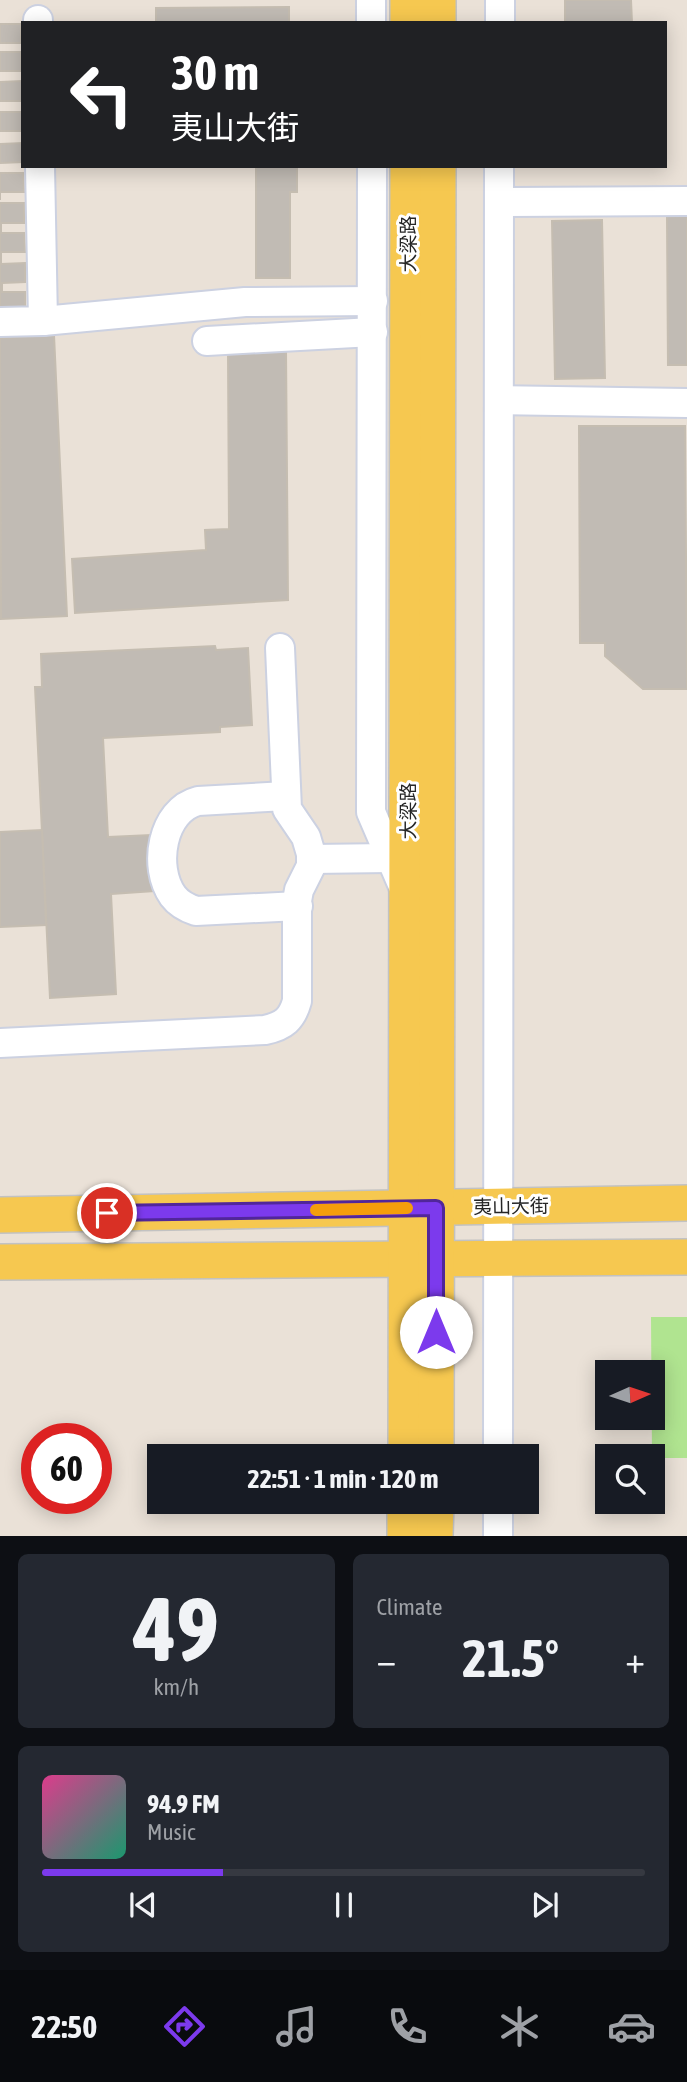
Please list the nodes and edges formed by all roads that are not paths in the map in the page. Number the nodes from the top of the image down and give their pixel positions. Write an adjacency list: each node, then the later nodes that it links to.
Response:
1 (371, 0): 5 (street)
2 (408, 0): 6 (main road)
3 (438, 0): 7 (main road)
4 (500, 0): 8 (street)
5 (371, 21)
6 (408, 21)
7 (438, 21)
8 (500, 21)
9 (40, 168): 17 (street)
10 (372, 168): 16 (street)
11 (408, 168): 27 (main road, 大梁路)
12 (438, 168): 32 (main road, 大梁路)
13 (499, 168): 15 (street)
14 (687, 201): 15 (street)
15 (499, 202): 21 (street)
16 (373, 301): 17 (street); 19 (street)
17 (43, 321): 18 (street)
18 (0, 322)
19 (373, 332): 20 (street); 25 (street)
20 (206, 341)
21 (499, 400): 22 (street); 31 (street)
22 (687, 403)
23 (280, 648): 24 (street)
24 (286, 796): 26 (street); 28 (street)
25 (390, 858): 26 (street); 27 (street)
26 (311, 859): 28 (street)
27 (407, 897): 32 (main road, 大梁路)
28 (298, 906): 29 (street)
29 (0, 1043)
30 (687, 1203): 31 (main road, 夷山大街)
31 (499, 1207): 32 (main road, 夷山大街); 36 (street)
32 (421, 1208): 33 (main road, 夷山大街); 35 (main road, 大梁路)
33 (0, 1215)
34 (687, 1256): 36 (main road)
35 (421, 1258): 36 (main road); 37 (main road); 38 (main road, 大梁路); 39 (main road, 大梁路)
36 (498, 1258): 40 (street)
37 (0, 1262)
38 (406, 1444)
39 (435, 1444)
40 (498, 1444)
41 (405, 1514): 44 (main road)
42 (436, 1514): 45 (main road)
43 (498, 1514): 46 (street)
44 (405, 1536)
45 (435, 1536)
46 (498, 1536)

